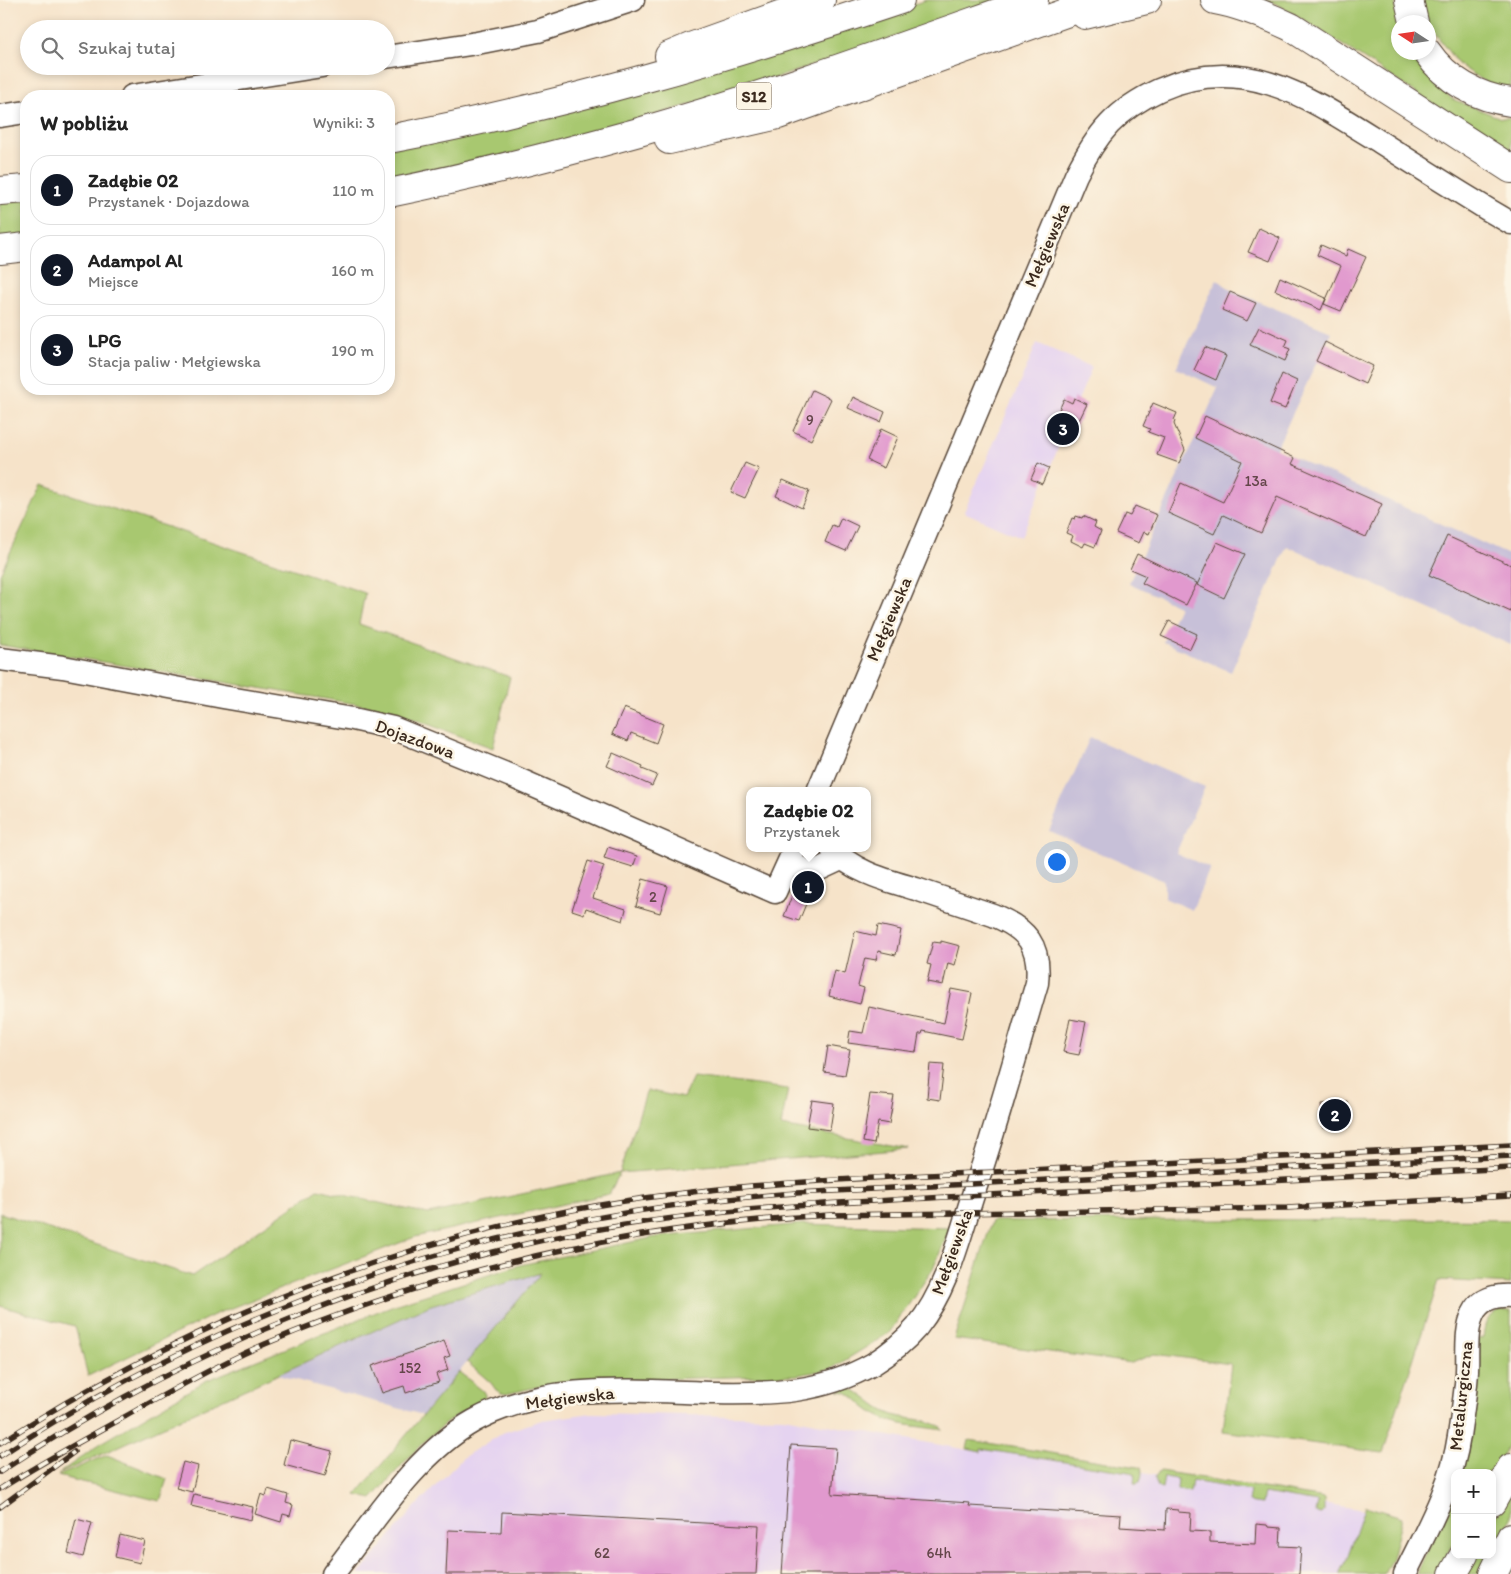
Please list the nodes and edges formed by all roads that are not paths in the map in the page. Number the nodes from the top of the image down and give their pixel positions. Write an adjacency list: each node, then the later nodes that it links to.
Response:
1 (633, 0): 11 (street)
2 (822, 0): 15 (main road)
3 (900, 0): 15 (main road)
4 (1034, 0): 21 (main road, S12)
5 (1102, 0): 10 (main road)
6 (1147, 0): 10 (main road)
7 (1215, 0): 20 (main road)
8 (1409, 0): 9 (main road)
9 (1412, 15)
10 (1013, 32): 21 (main road)
11 (395, 56)
12 (1433, 60): 16 (main road)
13 (265, 75): 14 (street)
14 (170, 90)
15 (573, 98): 19 (main road)
16 (1511, 102)
17 (20, 113): 18 (street)
18 (0, 116)
19 (395, 138)
20 (1511, 169)
21 (468, 176): 24 (main road, S12)
22 (20, 189): 23 (main road)
23 (0, 191)
24 (395, 193)
25 (1511, 223): 29 (street, Mełgiewska)
26 (20, 248): 27 (main road)
27 (0, 250)
28 (0, 658): 31 (street, Dojazdowa)
29 (820, 787)
30 (836, 853): 31 (street); 37 (street, Mełgiewska)
31 (793, 856)
32 (1511, 1296): 38 (street, Metalurgiczna)
33 (1511, 1468): 34 (main road)
34 (1496, 1495)
35 (1511, 1537): 40 (main road)
36 (1462, 1559): 39 (main road)
37 (333, 1574)
38 (1405, 1574)
39 (1453, 1574)
40 (1493, 1574)

